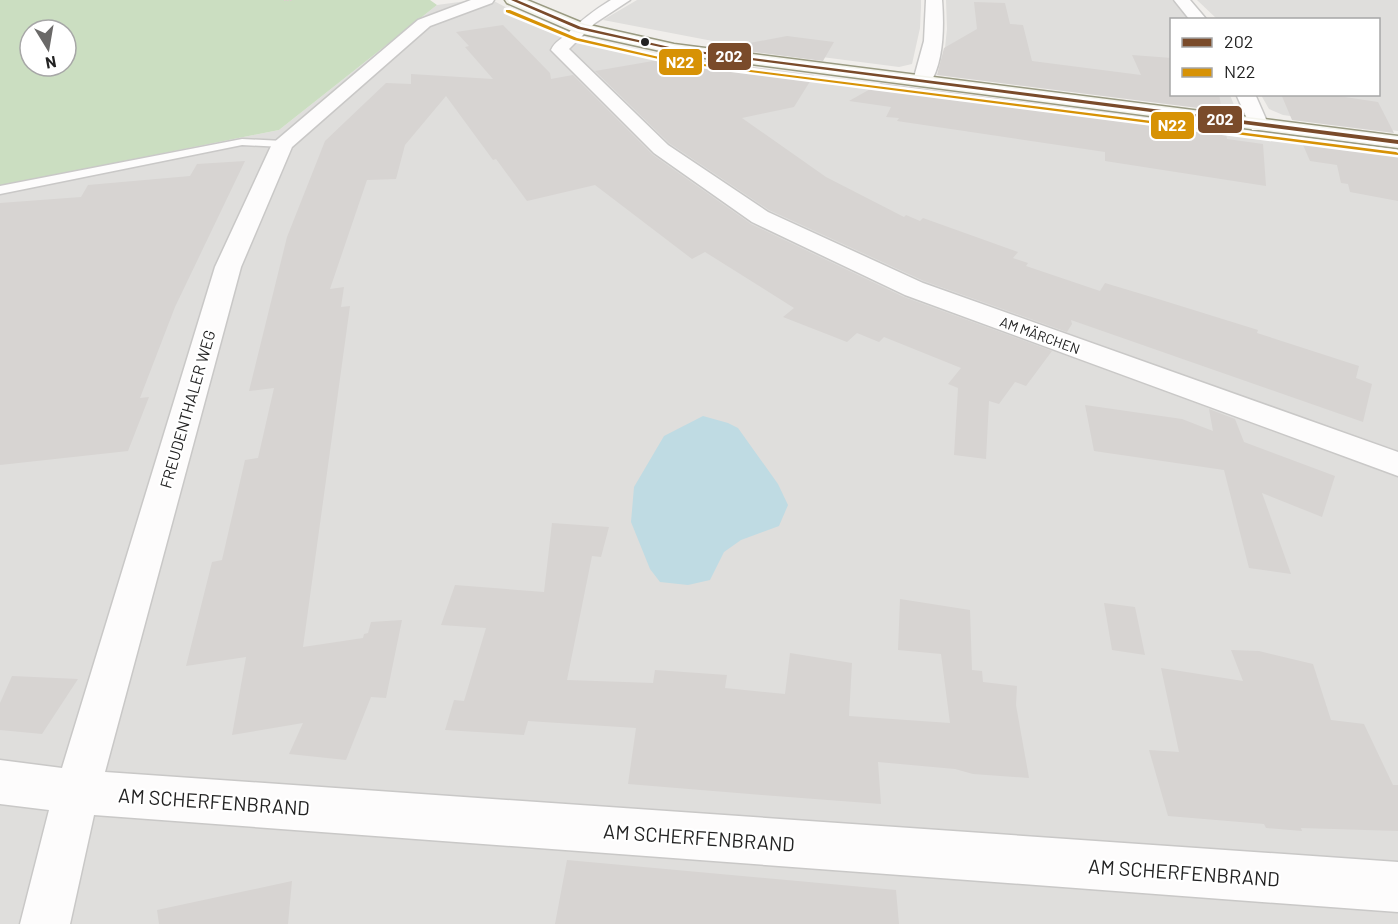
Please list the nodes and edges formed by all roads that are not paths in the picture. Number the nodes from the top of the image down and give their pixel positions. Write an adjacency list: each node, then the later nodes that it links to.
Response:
1 (486, 0): 12 (street, FREUDENTHALER WEG)
2 (513, 0): 7 (main road)
3 (622, 0): 7 (street)
4 (934, 0): 8 (street)
5 (1182, 0): 6 (street)
6 (1197, 18)
7 (580, 28): 8 (main road); 14 (street, AM MÄRCHEN)
8 (922, 81): 10 (main road)
9 (1246, 96): 10 (street)
10 (1259, 126): 11 (main road)
11 (1398, 142)
12 (283, 144): 13 (lane); 16 (street, FREUDENTHALER WEG)
13 (0, 190)
14 (1398, 464)
15 (0, 782): 16 (street, AM SCHERFENBRAND)
16 (77, 792): 17 (street, AM SCHERFENBRAND); 18 (street, FREUDENTHALER WEG)
17 (1398, 887)
18 (45, 924)

